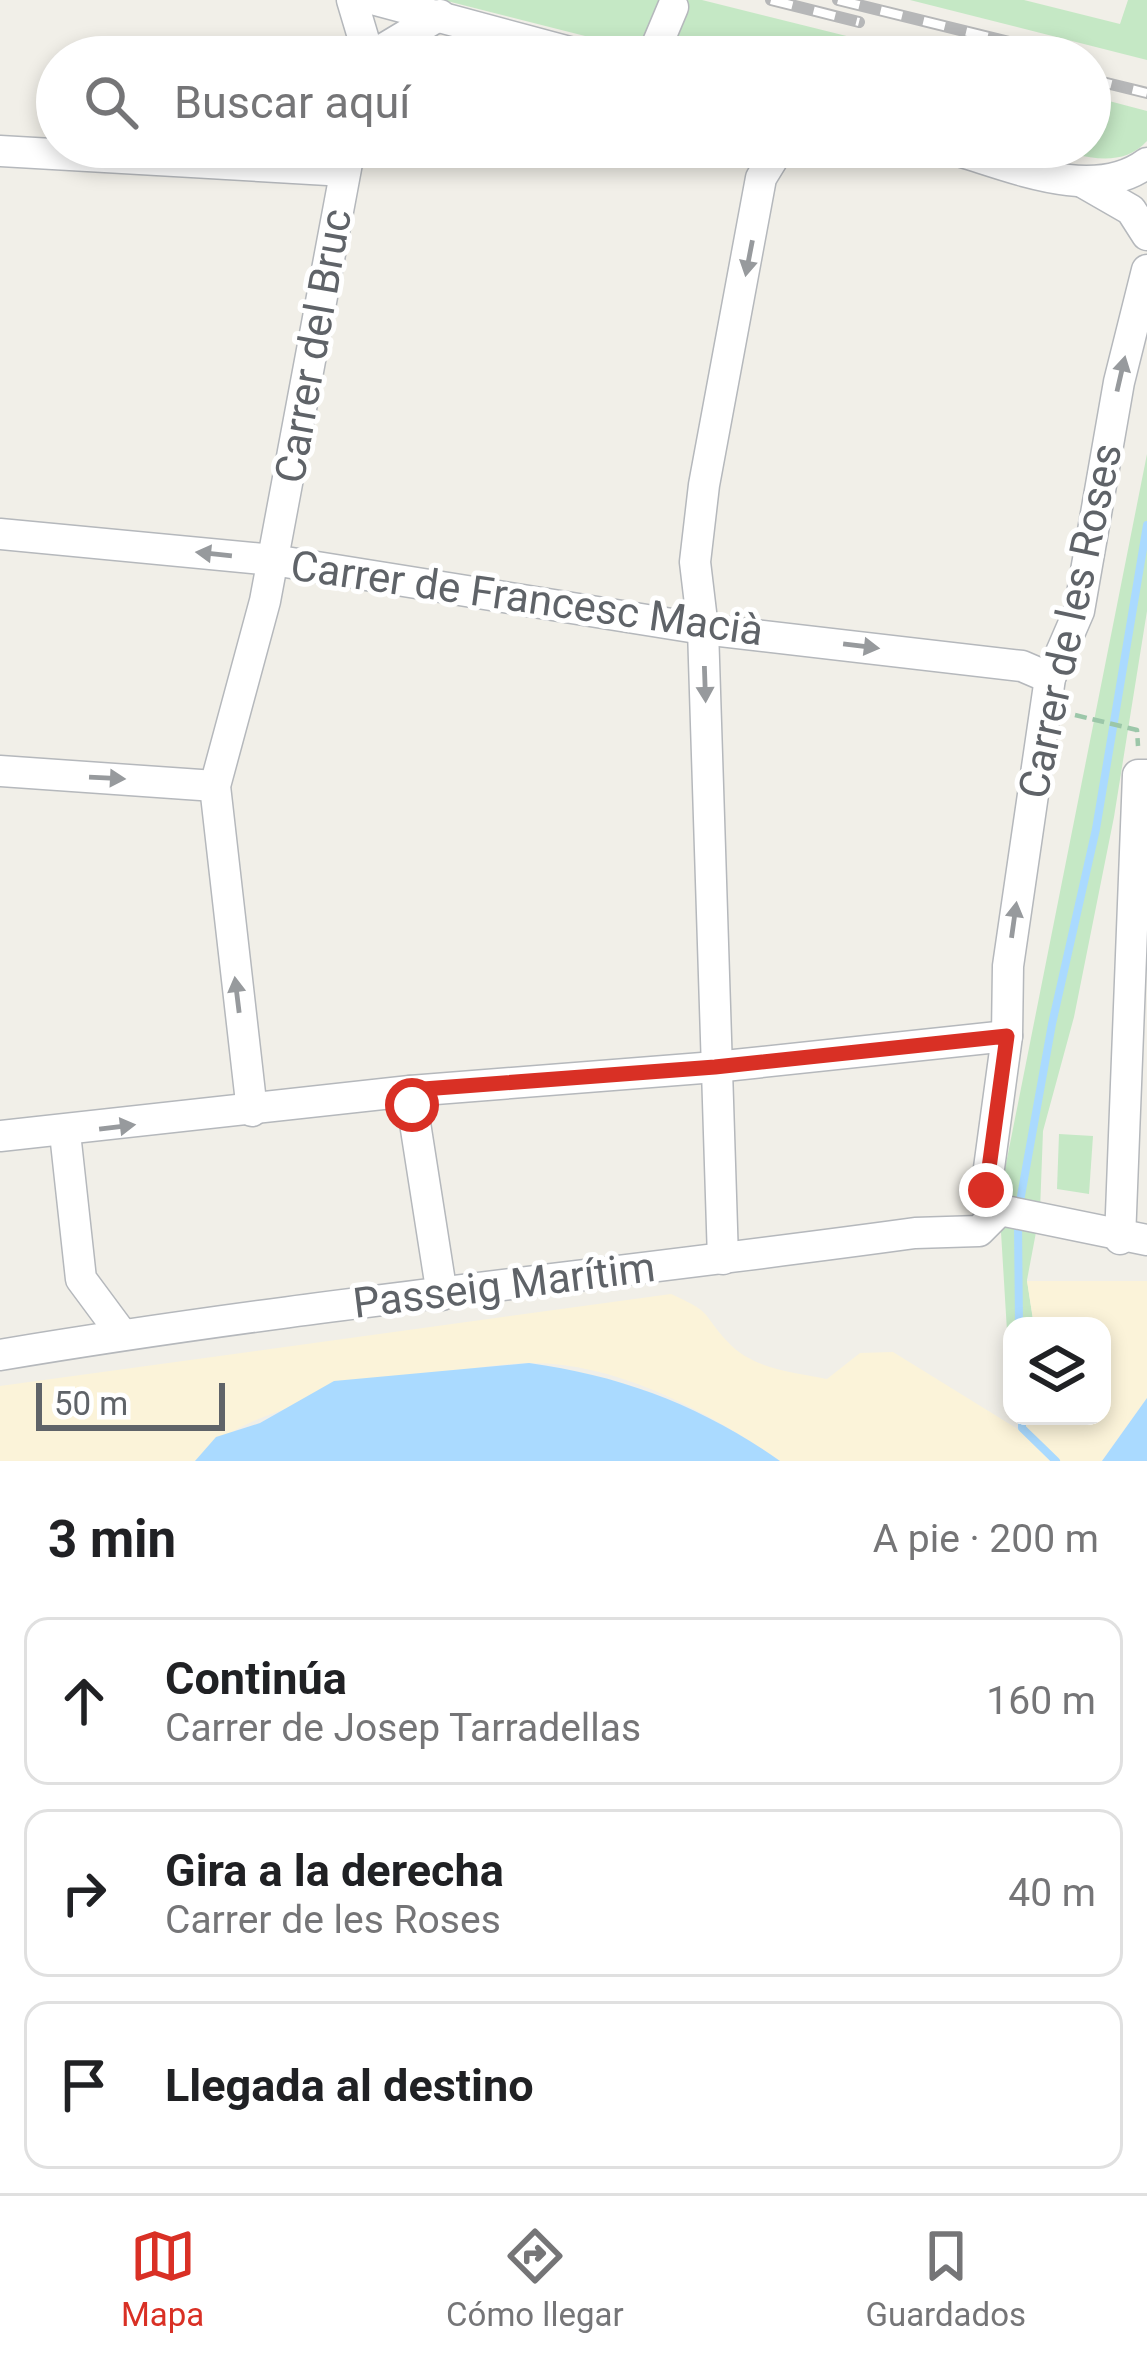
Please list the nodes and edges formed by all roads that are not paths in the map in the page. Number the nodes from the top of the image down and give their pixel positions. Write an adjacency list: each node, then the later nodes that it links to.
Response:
1 (352, 0): 5 (street)
2 (376, 0): 4 (street)
3 (673, 7): 8 (street)
4 (440, 15): 6 (street); 7 (street)
5 (363, 36)
6 (404, 36)
7 (514, 36)
8 (661, 36)
9 (0, 151): 10 (street)
10 (36, 152)
11 (1147, 164): 15 (street)
12 (346, 168): 19 (street, Carrer del Bruc)
13 (758, 168): 20 (street, one-way to 20)
14 (1026, 168): 15 (street)
15 (1084, 183): 16 (street)
16 (1147, 235)
17 (1147, 271): 21 (street, Carrer de les Roses, one-way to 17)
18 (0, 534): 19 (street, Carrer de Francesc Macià, one-way to 18)
19 (273, 560): 20 (street, Carrer de Francesc Macià); 24 (street, Carrer del Bruc)
20 (703, 629): 21 (street, Carrer de Francesc Macià, one-way to 21); 27 (street, one-way to 27)
21 (1050, 677): 26 (street, Carrer de les Roses, one-way to 21)
22 (0, 771): 24 (street, one-way to 24)
23 (1147, 775): 25 (street)
24 (214, 786): 29 (street, Carrer del Bruc, one-way to 24)
25 (1137, 1012): 33 (street)
26 (1007, 1036): 27 (street); 32 (street, Carrer de les Roses)
27 (715, 1067): 28 (street); 34 (street)
28 (410, 1090): 29 (street); 35 (street)
29 (252, 1111): 30 (street, one-way to 29)
30 (65, 1133): 31 (street); 36 (street)
31 (0, 1136)
32 (998, 1204): 33 (street); 34 (street, Passeig Marítim)
33 (1133, 1240)
34 (723, 1259): 35 (street, Passeig Marítim)
35 (442, 1295): 36 (street, Passeig Marítim)
36 (121, 1334): 37 (street, Passeig Marítim)
37 (0, 1355)

